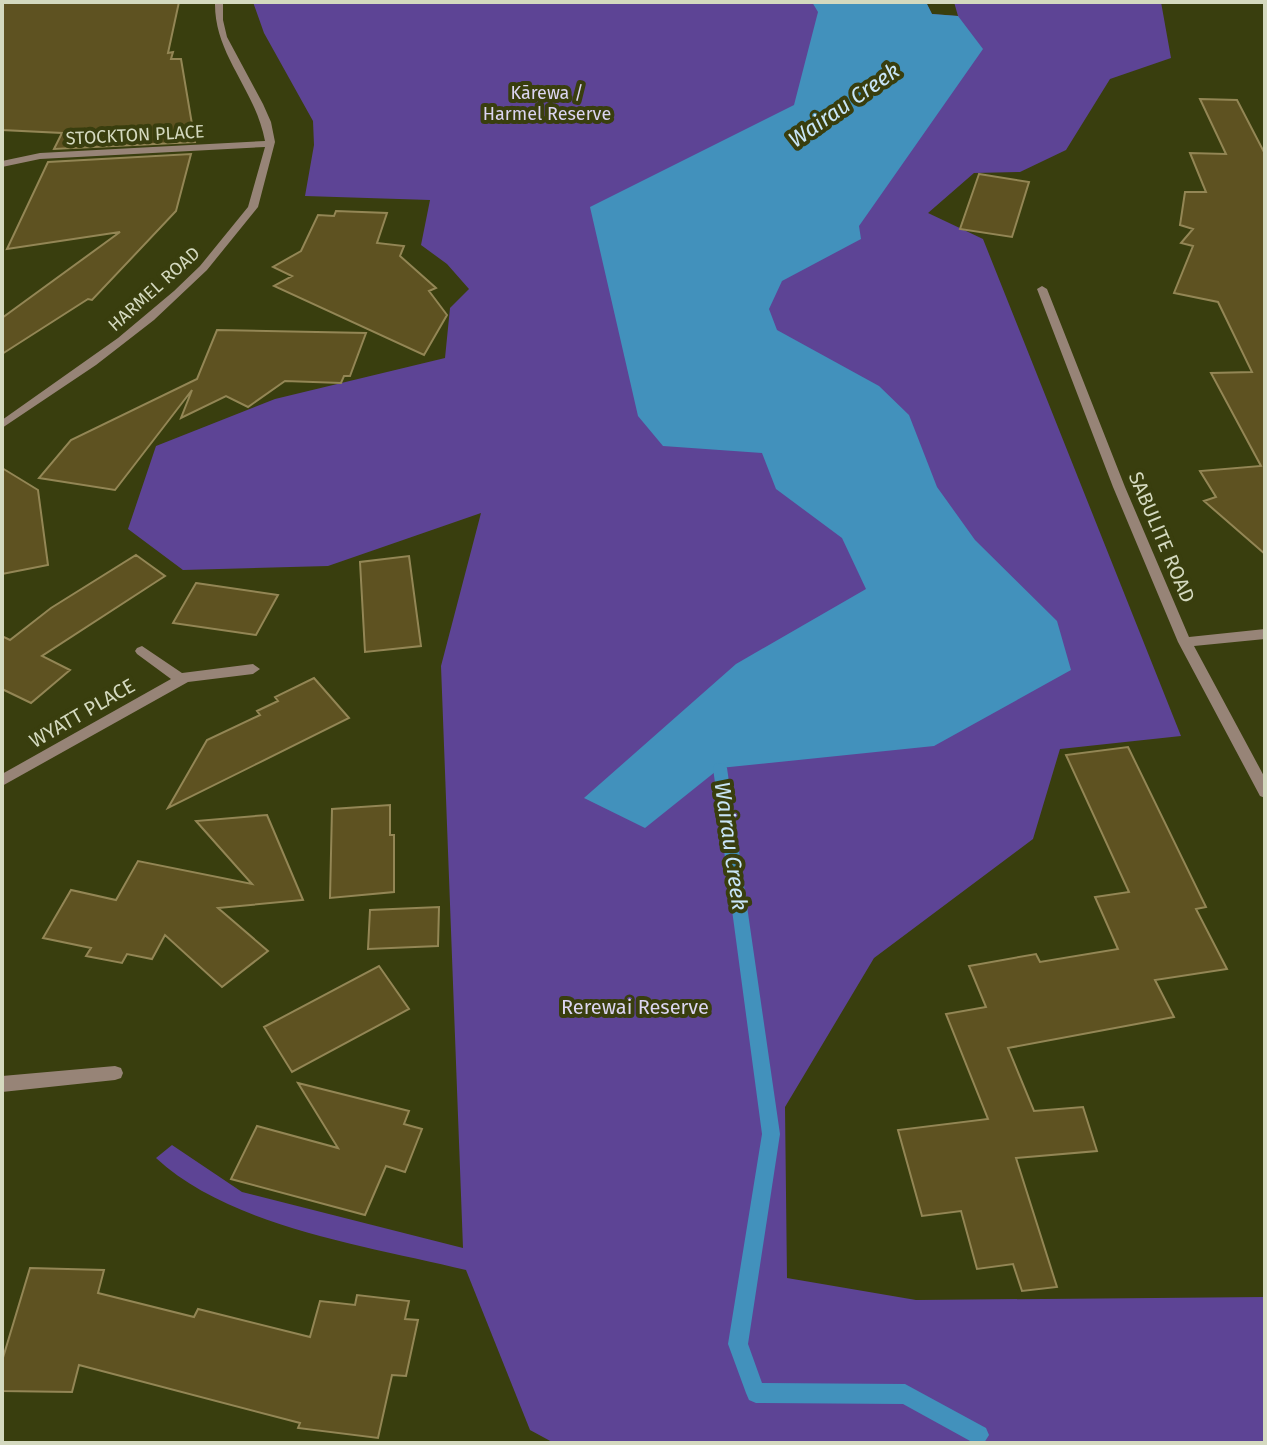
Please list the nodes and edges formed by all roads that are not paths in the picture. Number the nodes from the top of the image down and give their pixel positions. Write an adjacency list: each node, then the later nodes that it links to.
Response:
1 (219, 2): 2 (street, HARMEL ROAD)
2 (270, 144): 3 (street, STOCKTON PLACE); 5 (street, HARMEL ROAD)
3 (2, 164)
4 (1042, 289): 7 (street, SABULITE ROAD)
5 (2, 425)
6 (1265, 634): 7 (street)
7 (1185, 642): 12 (street, SABULITE ROAD)
8 (142, 651): 10 (street, WYATT PLACE)
9 (253, 669): 10 (street, WYATT PLACE)
10 (181, 679): 11 (street, WYATT PLACE)
11 (2, 781)
12 (1265, 792)
13 (115, 1073): 14 (street)
14 (2, 1084)

